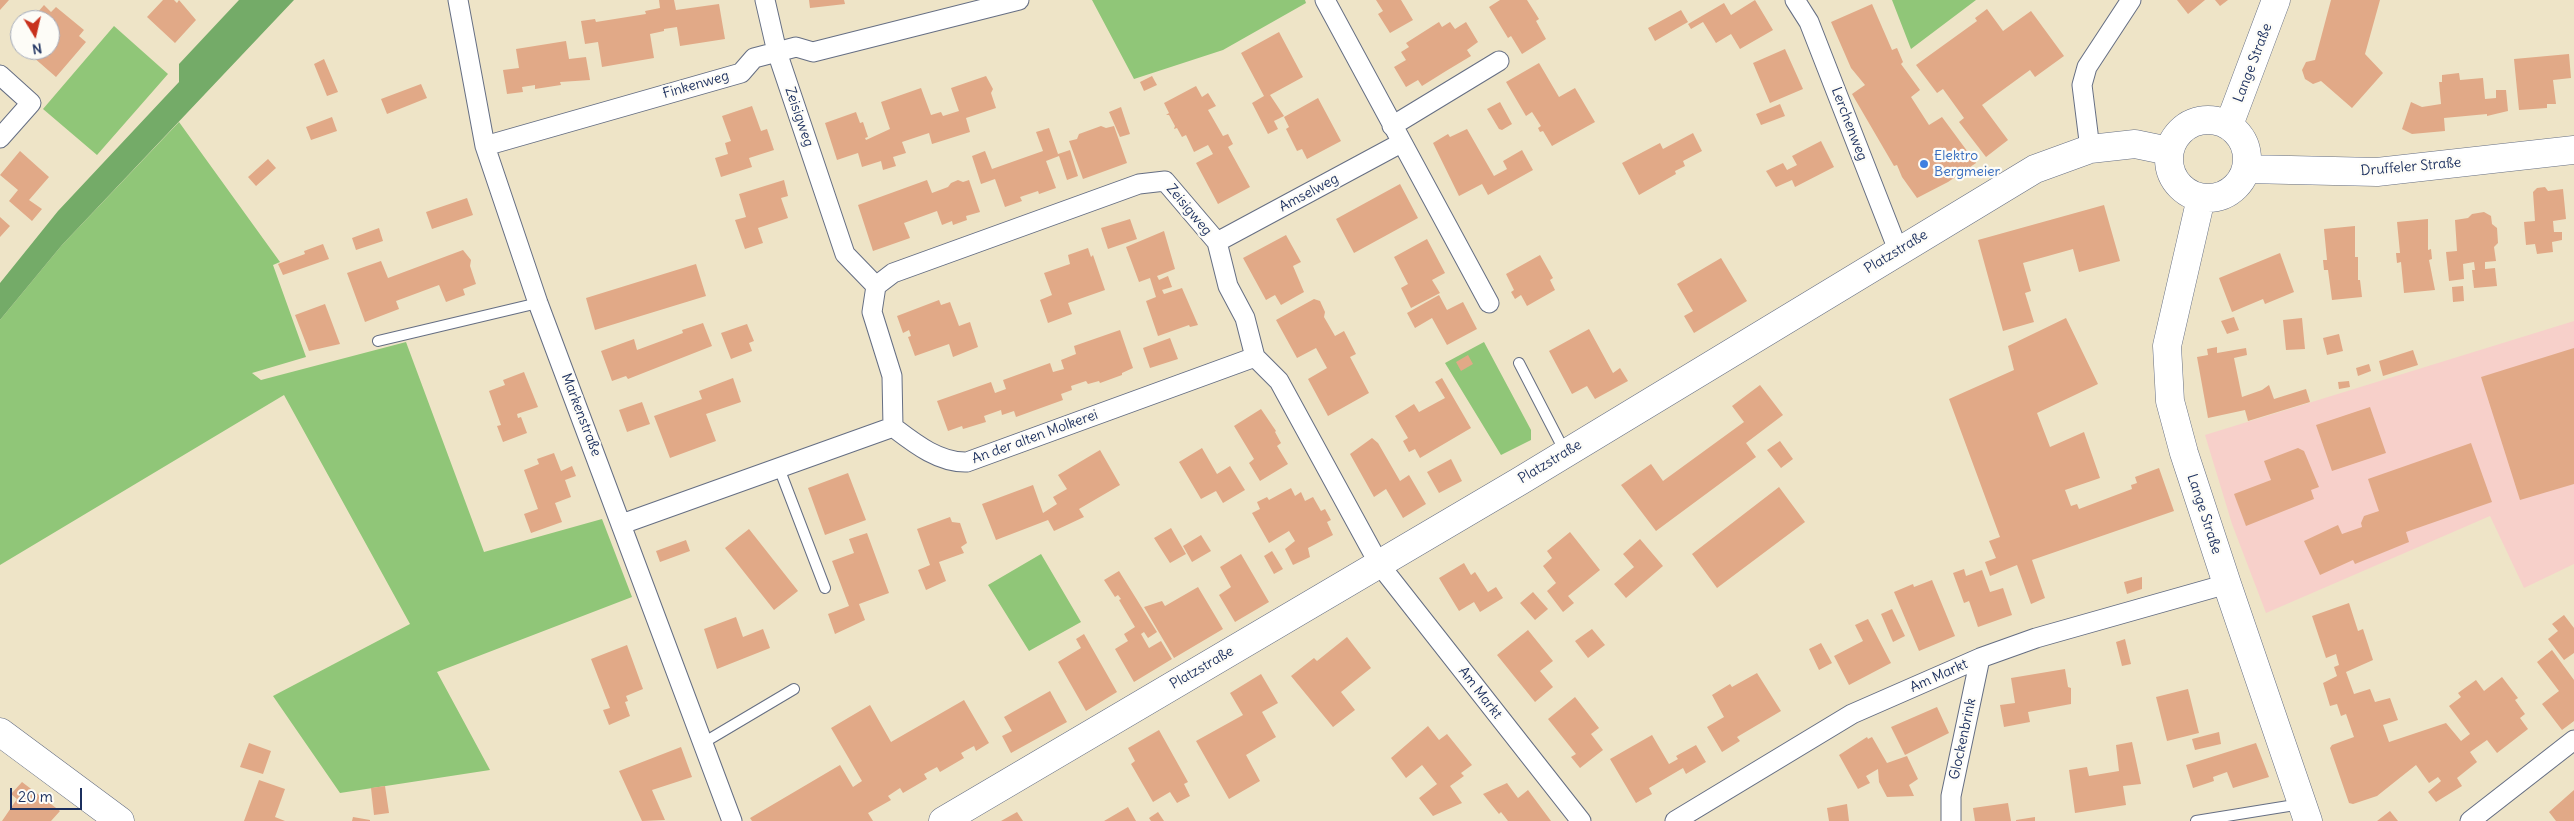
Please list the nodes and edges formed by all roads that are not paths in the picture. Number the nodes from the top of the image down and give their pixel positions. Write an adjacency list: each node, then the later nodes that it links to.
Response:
1 (458, 0): 15 (street, Markenstraße)
2 (765, 0): 8 (street, Zeisigweg)
3 (1019, 0): 8 (street, Finkenweg)
4 (1325, 0): 12 (street)
5 (1796, 0): 22 (street, Lerchenweg)
6 (2132, 0): 16 (street)
7 (2276, 0): 11 (street, Lange Straße)
8 (777, 52): 15 (street, Finkenweg); 23 (street, Zeisigweg)
9 (1499, 61): 12 (street)
10 (0, 75): 13 (street)
11 (2229, 125): 18 (street); 19 (street)
12 (1392, 126): 14 (street)
13 (0, 138)
14 (1401, 143): 21 (street, Amselweg); 25 (street)
15 (485, 146): 24 (street, Markenstraße)
16 (2090, 149): 18 (street, Platzstraße); 22 (street, Platzstraße)
17 (2574, 150): 19 (street, Druffeler Straße)
18 (2169, 151): 20 (street)
19 (2247, 169): 20 (street)
20 (2201, 198): 34 (street, Lange Straße)
21 (1217, 242): 23 (street, Zeisigweg); 27 (street, Zeisigweg)
22 (1898, 250): 30 (street, Platzstraße)
23 (876, 286): 29 (street)
24 (538, 303): 26 (lane); 32 (street, Markenstraße)
25 (1489, 303)
26 (378, 341)
27 (1255, 357): 29 (street, An der alten Molkerei); 33 (street)
28 (1519, 364): 30 (lane)
29 (893, 427): 31 (street)
30 (1565, 453): 33 (street, Platzstraße)
31 (779, 468): 32 (street); 35 (lane)
32 (622, 524): 40 (street, Markenstraße)
33 (1379, 564): 44 (street, Platzstraße); 45 (street, Am Markt)
34 (2227, 584): 36 (street, Am Markt); 41 (street, Lange Straße)
35 (825, 588)
36 (1980, 658): 46 (street, Am Markt); 47 (street, Glockenbrink)
37 (794, 689): 40 (lane)
38 (0, 732): 42 (street)
39 (2574, 740): 49 (street)
40 (703, 743): 43 (street, Markenstraße)
41 (2305, 813): 48 (lane)
42 (120, 821)
43 (732, 821)
44 (943, 821)
45 (1581, 821)
46 (1675, 821)
47 (1951, 821)
48 (2196, 821)
49 (2470, 821)

